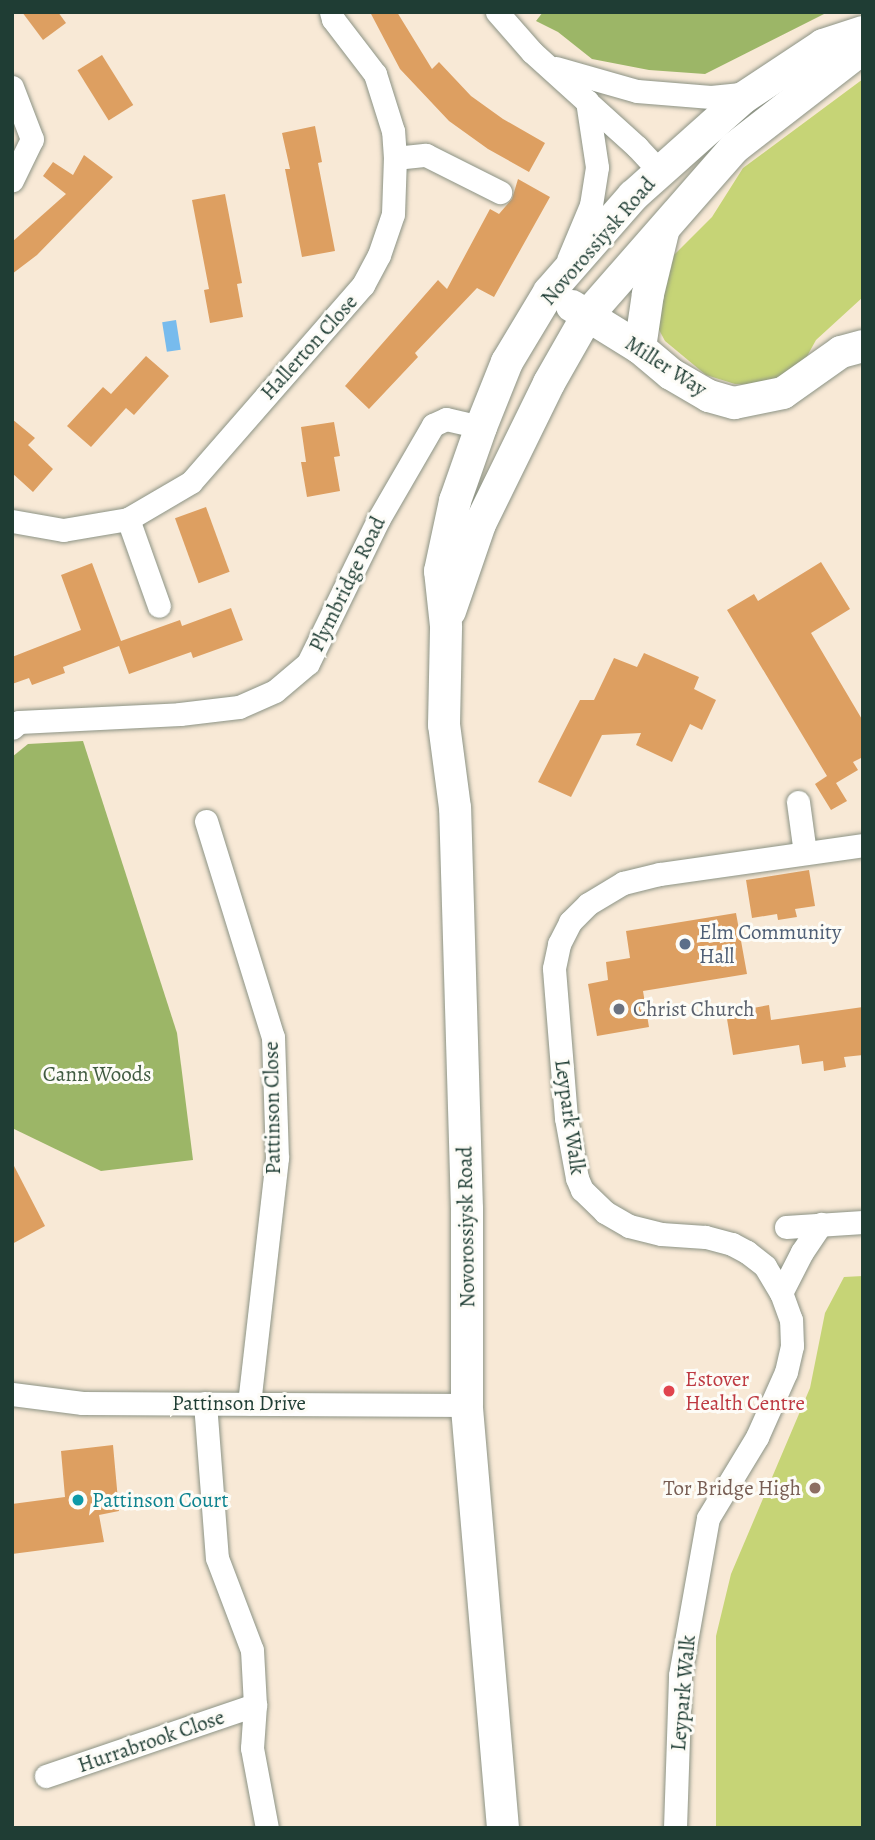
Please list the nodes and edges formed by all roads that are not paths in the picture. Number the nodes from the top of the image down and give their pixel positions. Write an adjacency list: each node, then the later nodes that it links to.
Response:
1 (331, 12): 9 (street, Hallerton Close)
2 (497, 12): 5 (street)
3 (863, 32): 7 (main road, Novorossiysk Road)
4 (863, 48): 13 (main road, Novorossiysk Road)
5 (547, 65): 7 (street); 8 (street)
6 (12, 87): 11 (street)
7 (751, 93): 10 (main road, Novorossiysk Road)
8 (587, 102): 10 (street); 15 (street)
9 (395, 158): 12 (street); 20 (street, Hallerton Close)
10 (659, 172): 13 (main road); 15 (main road, Novorossiysk Road)
11 (12, 180)
12 (500, 192)
13 (686, 199): 14 (main road, Novorossiysk Road)
14 (665, 224): 16 (main road, Novorossiysk Road); 18 (main road)
15 (553, 288): 16 (main road, Miller Way); 19 (main road, Novorossiysk Road)
16 (587, 316): 18 (main road, Miller Way); 23 (main road, Novorossiysk Road)
17 (863, 346): 18 (main road, Miller Way)
18 (640, 348)
19 (481, 427): 23 (main road, Novorossiysk Road); 24 (street, Plymbridge Road)
20 (128, 519): 21 (street, Hallerton Close); 22 (street)
21 (12, 521)
22 (159, 606)
23 (446, 626): 36 (main road, Novorossiysk Road)
24 (12, 728)
25 (798, 802): 28 (street)
26 (206, 821): 35 (street, Pattinson Close)
27 (863, 845): 28 (street, Leypark Walk)
28 (805, 853): 32 (street, Leypark Walk)
29 (863, 1222): 30 (street)
30 (821, 1224): 31 (street); 32 (street)
31 (786, 1227)
32 (781, 1293): 41 (street, Leypark Walk)
33 (12, 1394): 34 (street, Pattinson Drive)
34 (205, 1403): 35 (street, Pattinson Drive); 37 (street)
35 (249, 1403): 36 (street, Pattinson Drive)
36 (467, 1405): 40 (main road, Novorossiysk Road)
37 (255, 1705): 38 (street, Hurrabrook Close); 39 (street)
38 (46, 1776)
39 (267, 1828)
40 (503, 1828)
41 (675, 1828)

